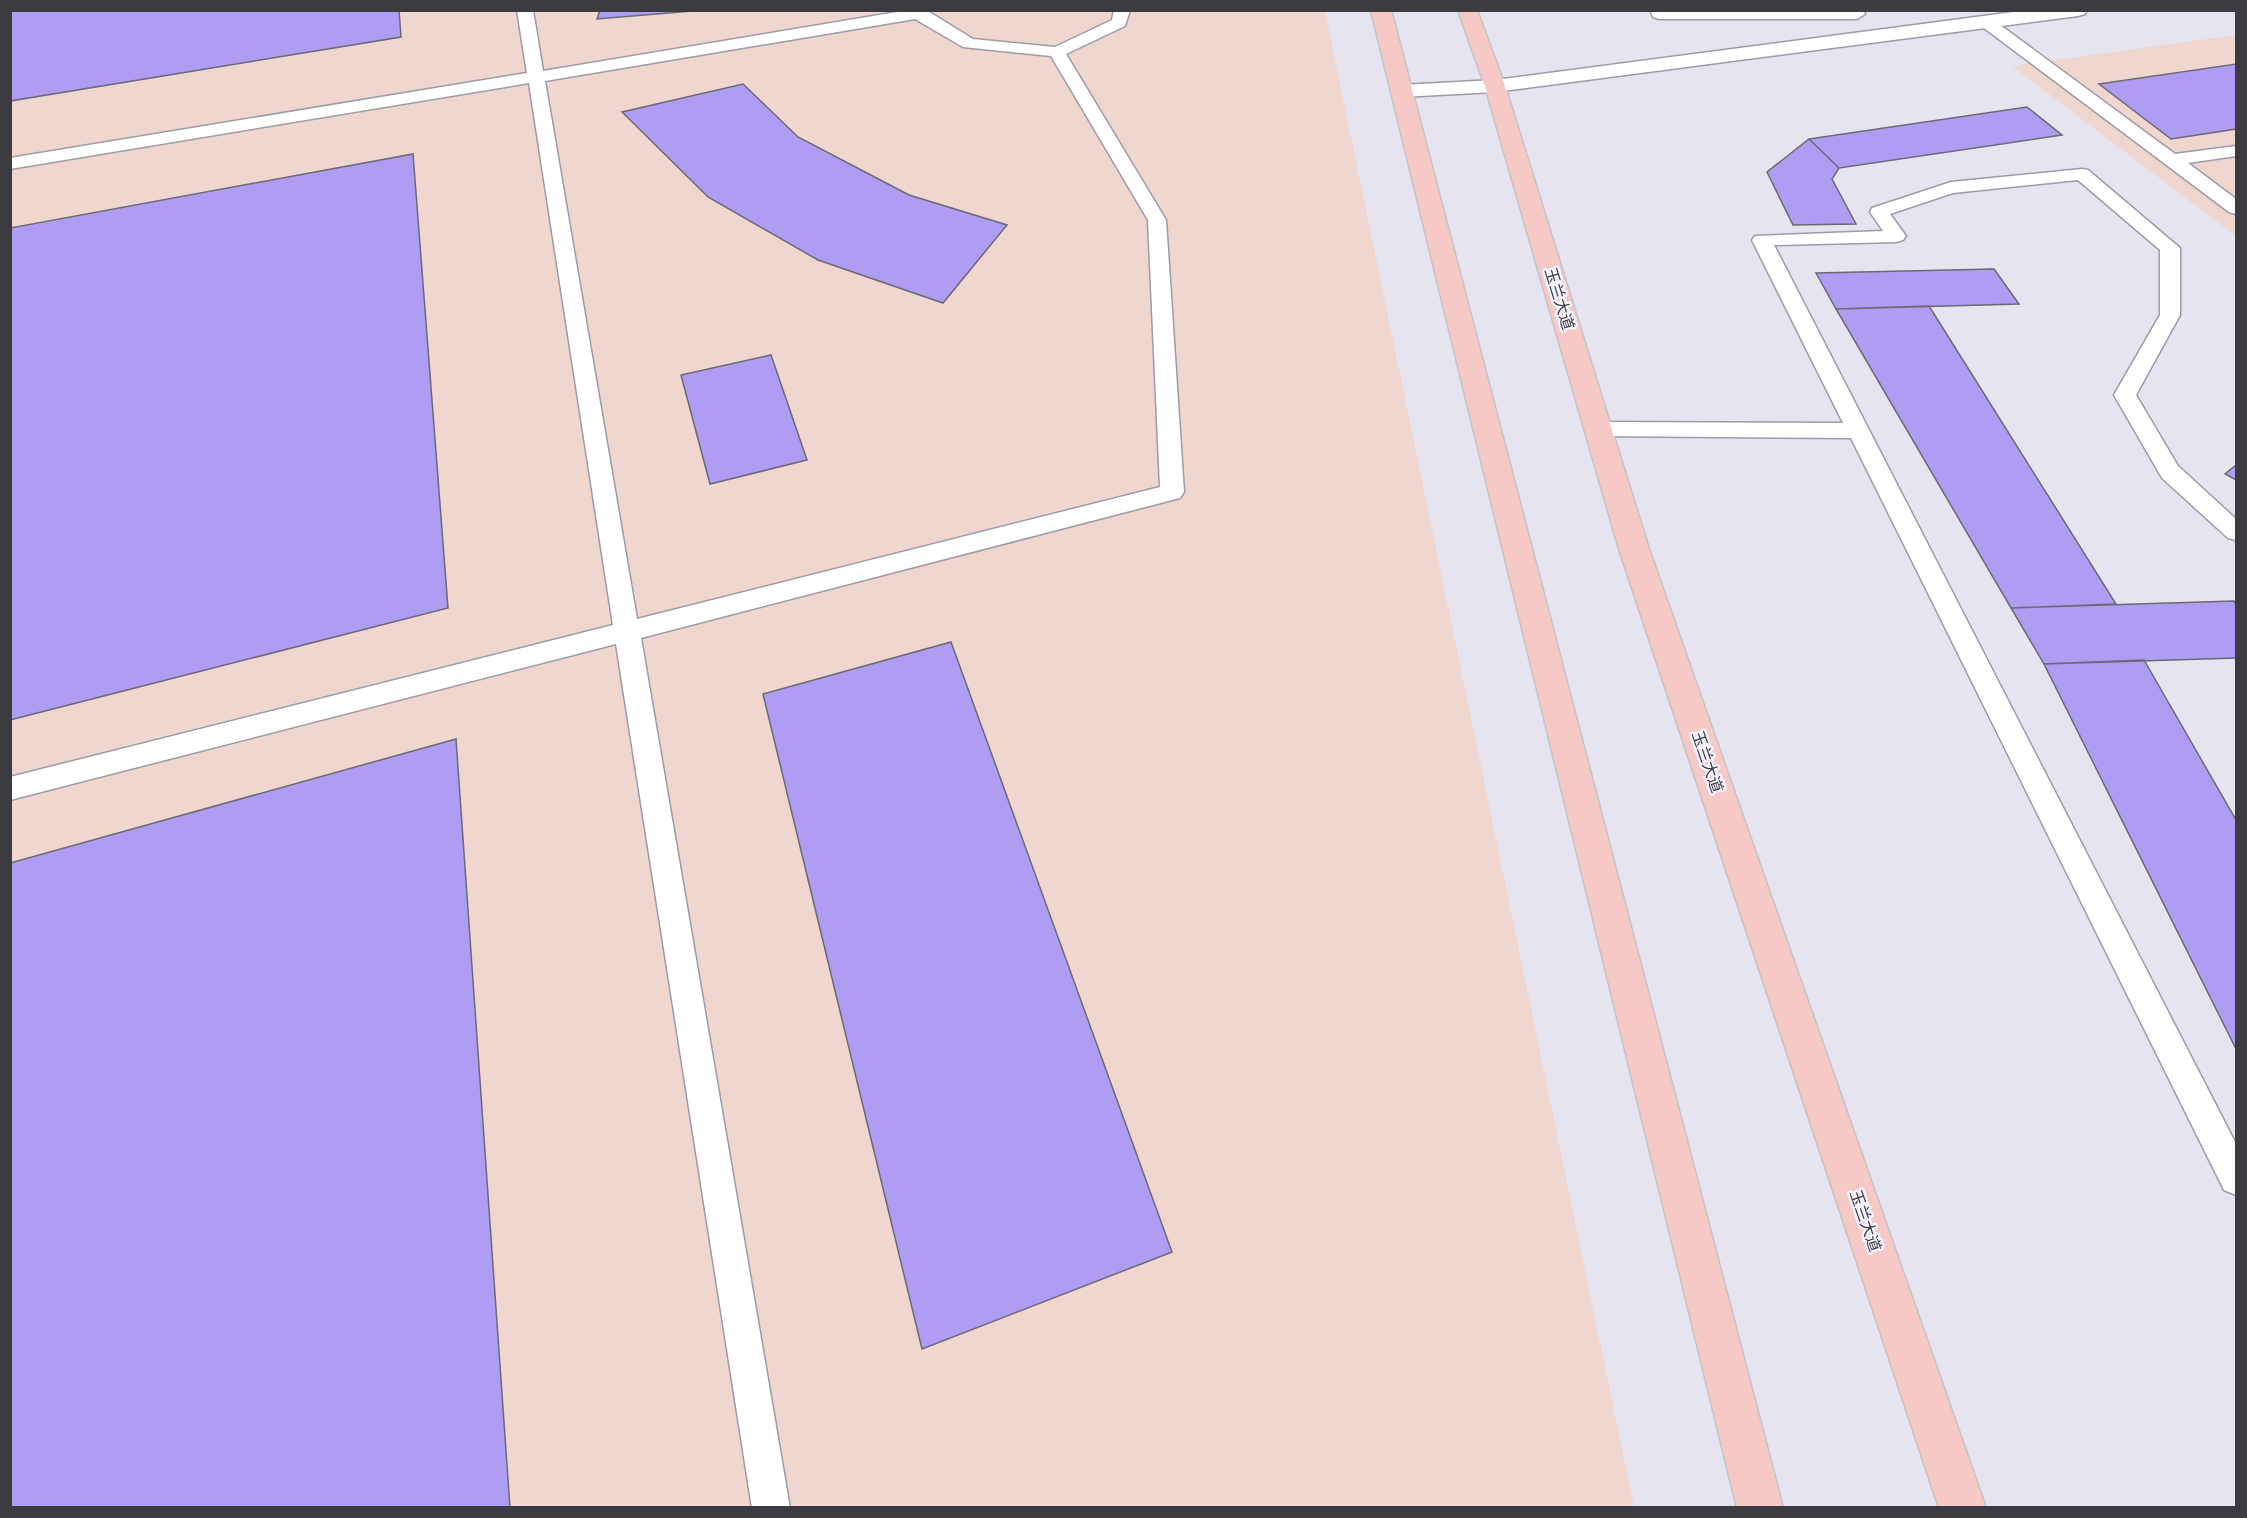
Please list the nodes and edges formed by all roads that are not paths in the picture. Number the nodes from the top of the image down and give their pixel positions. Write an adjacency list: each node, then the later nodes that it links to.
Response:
1 (525, 10): 11 (lane)
2 (1122, 10): 10 (lane)
3 (1380, 10): 13 (main road)
4 (1467, 10): 12 (main road, 玉兰大道)
5 (1658, 10): 6 (lane)
6 (1854, 10)
7 (2078, 10): 9 (street)
8 (918, 12): 10 (lane); 11 (lane)
9 (1986, 22): 12 (street); 15 (lane)
10 (1057, 52): 21 (lane)
11 (536, 77): 16 (lane); 21 (lane)
12 (1495, 86): 13 (street); 18 (main road, 玉兰大道)
13 (1401, 91): 25 (main road)
14 (2236, 151): 15 (lane)
15 (2174, 160): 17 (lane)
16 (10, 164)
17 (2236, 208)
18 (1598, 429): 19 (lane); 26 (main road, 玉兰大道)
19 (1859, 431): 20 (lane); 23 (lane)
20 (2236, 532)
21 (627, 632): 22 (lane); 24 (lane)
22 (10, 789)
23 (2236, 1178)
24 (771, 1508)
25 (1760, 1508)
26 (1963, 1508)

